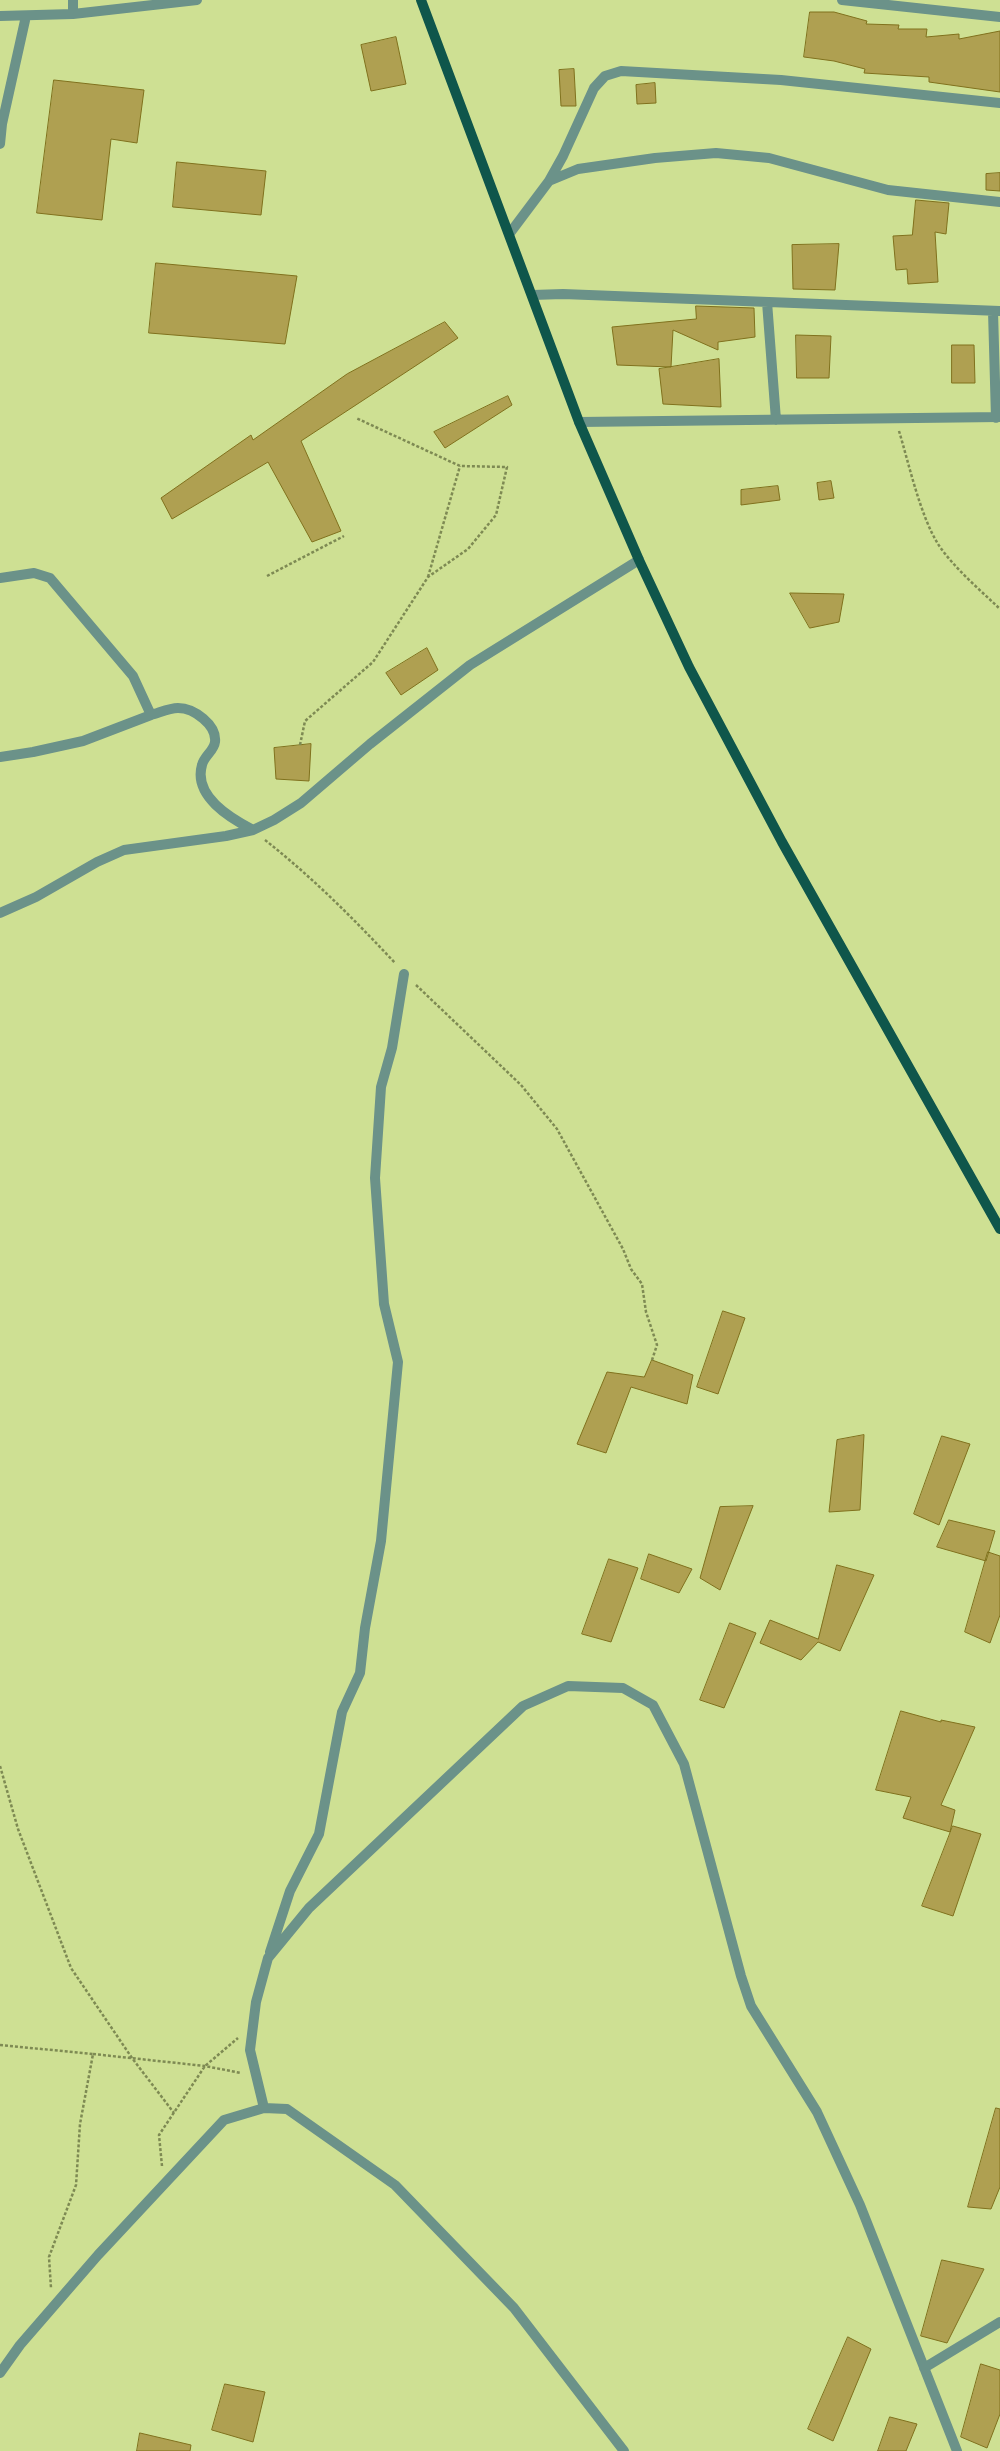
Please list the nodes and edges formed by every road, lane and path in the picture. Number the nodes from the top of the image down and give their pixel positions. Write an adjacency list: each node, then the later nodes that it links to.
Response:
1 (73, 0): 5 (street)
2 (197, 0): 5 (street)
3 (421, 0): 14 (main road)
4 (842, 0): 8 (street)
5 (73, 14): 7 (street)
6 (0, 16): 7 (street)
7 (26, 16): 10 (street)
8 (1000, 17)
9 (1000, 103): 12 (street)
10 (1, 124): 11 (street)
11 (0, 144)
12 (549, 181): 13 (street); 14 (street)
13 (1000, 202)
14 (510, 233): 15 (main road)
15 (532, 296): 16 (street); 22 (main road)
16 (767, 302): 17 (street); 21 (street)
17 (997, 311): 19 (street)
18 (356, 418): 23 (path)
19 (998, 418): 20 (street)
20 (896, 419): 21 (street); 29 (path)
21 (776, 420): 22 (street)
22 (579, 422): 25 (main road)
23 (460, 466): 28 (path); 28 (path)
24 (344, 536): 26 (path)
25 (639, 560): 33 (street); 36 (main road)
26 (267, 576)
27 (0, 578): 30 (street)
28 (428, 578): 31 (path)
29 (1000, 609)
30 (151, 716): 32 (street); 33 (street)
31 (300, 745)
32 (0, 757)
33 (253, 830): 34 (street); 35 (path)
34 (0, 913)
35 (404, 974): 37 (path); 39 (street)
36 (1000, 1229)
37 (652, 1360)
38 (0, 1766): 43 (path)
39 (268, 1958): 40 (street); 51 (street)
40 (254, 2024): 44 (path); 45 (street)
41 (0, 2044): 42 (path)
42 (93, 2054): 43 (path); 49 (path)
43 (132, 2058): 44 (path); 47 (path)
44 (205, 2066): 45 (path); 47 (path)
45 (257, 2076): 46 (street)
46 (264, 2108): 48 (street); 53 (street)
47 (174, 2113): 48 (path)
48 (164, 2184): 49 (street)
49 (53, 2307): 52 (street)
50 (1000, 2322): 51 (street)
51 (924, 2368): 54 (street)
52 (0, 2373)
53 (624, 2451)
54 (956, 2451)

